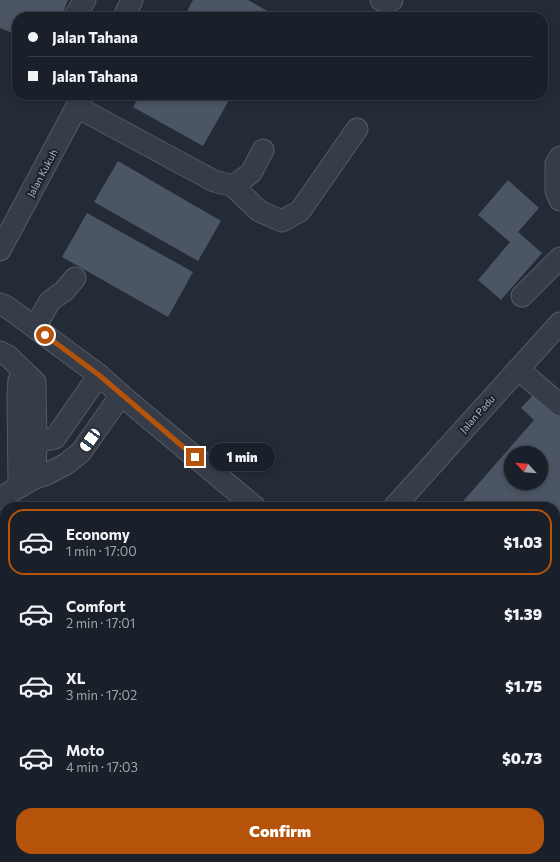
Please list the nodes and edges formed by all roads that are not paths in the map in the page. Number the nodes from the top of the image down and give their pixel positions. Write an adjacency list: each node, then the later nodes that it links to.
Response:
1 (85, 0): 5 (street)
2 (132, 0): 6 (street)
3 (381, 0): 4 (street)
4 (392, 0)
5 (77, 12)
6 (126, 12)
7 (80, 101): 11 (street); 13 (street, Jalan Kukuh)
8 (357, 130): 11 (street)
9 (263, 150): 11 (street)
10 (560, 156): 12 (street)
11 (233, 186)
12 (560, 200)
13 (0, 250)
14 (560, 258): 16 (street)
15 (75, 278): 19 (street)
16 (522, 296)
17 (2, 301): 19 (street)
18 (560, 323): 21 (street, Jalan Padu)
19 (34, 327): 23 (street)
20 (0, 352): 22 (street)
21 (518, 369): 25 (street); 30 (street, Jalan Padu)
22 (24, 372): 26 (street); 27 (street)
23 (99, 375): 24 (street); 26 (street)
24 (121, 395): 27 (street); 29 (street)
25 (559, 401)
26 (36, 442): 27 (street)
27 (27, 482): 28 (street)
28 (0, 498)
29 (249, 502)
30 (398, 502)

